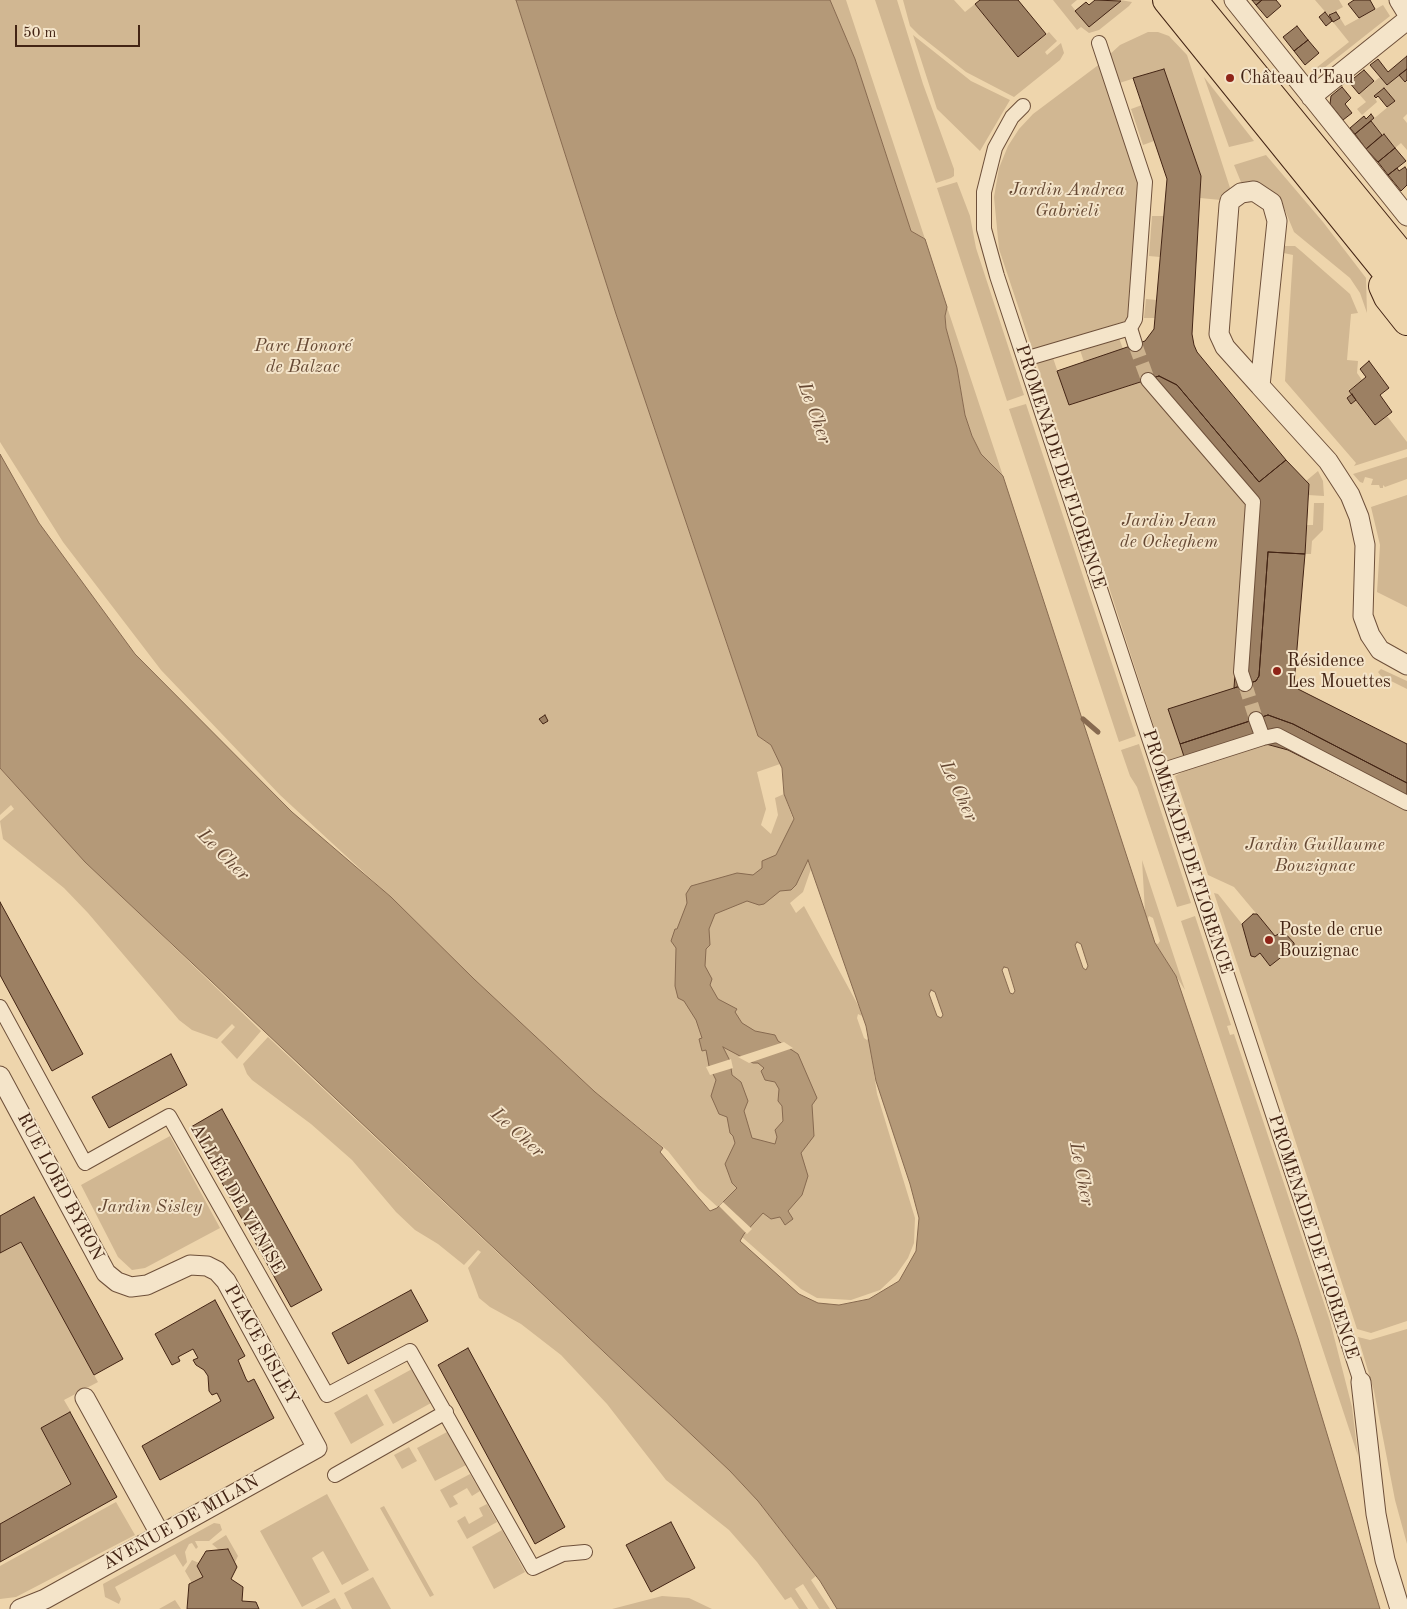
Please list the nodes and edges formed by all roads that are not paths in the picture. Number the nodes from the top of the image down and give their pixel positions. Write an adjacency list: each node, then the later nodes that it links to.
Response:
1 (1167, 0): 11 (main road)
2 (1193, 0): 11 (main road)
3 (1234, 0): 8 (street)
4 (1399, 0): 5 (street)
5 (1407, 12)
6 (1407, 20): 8 (street)
7 (1099, 43): 14 (street)
8 (1311, 97): 10 (street)
9 (1024, 106): 16 (street, PROMENADE DE FLORENCE)
10 (1407, 216)
11 (1395, 265): 12 (main road); 13 (main road)
12 (1407, 297)
13 (1407, 321)
14 (1130, 328): 15 (street); 16 (street)
15 (1135, 344)
16 (1025, 359): 23 (street, PROMENADE DE FLORENCE)
17 (1148, 380): 20 (street)
18 (1260, 386): 18 (street); 19 (street)
19 (1407, 665)
20 (1245, 684)
21 (1256, 719): 22 (street)
22 (1263, 738): 23 (street); 24 (street)
23 (1160, 771): 28 (street, PROMENADE DE FLORENCE)
24 (1407, 803)
25 (0, 1007): 30 (street, ALLÉE DE VENISE)
26 (0, 1076): 27 (street, RUE LORD BYRON)
27 (131, 1287): 31 (street, PLACE SISLEY)
28 (1361, 1382): 37 (street, PROMENADE DE FLORENCE)
29 (85, 1398): 33 (street)
30 (446, 1412): 32 (street); 34 (street, ALLÉE DE VENISE)
31 (318, 1448): 33 (street, AVENUE DE MILAN)
32 (335, 1475)
33 (160, 1534): 35 (street, AVENUE DE MILAN)
34 (585, 1552)
35 (41, 1604): 36 (street, AVENUE DE MILAN)
36 (20, 1609)
37 (1400, 1609)

